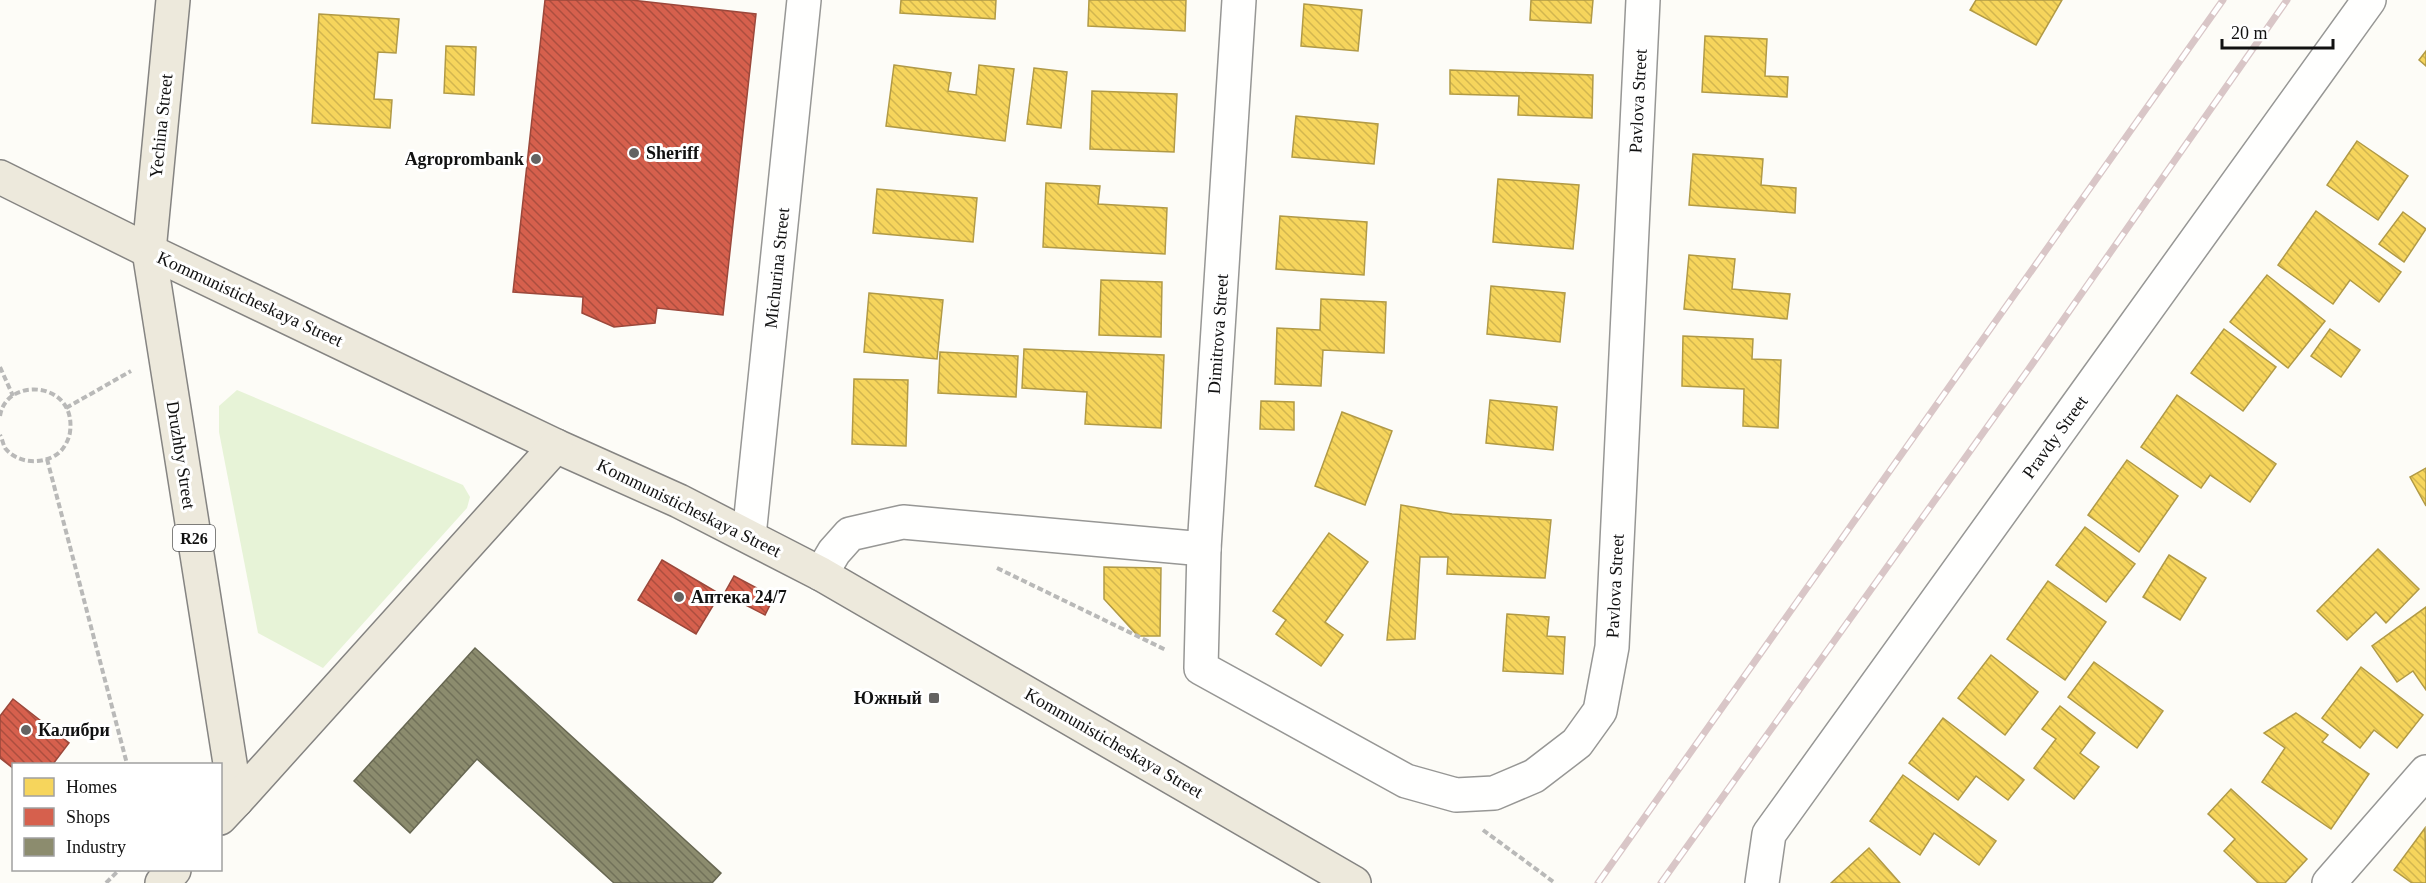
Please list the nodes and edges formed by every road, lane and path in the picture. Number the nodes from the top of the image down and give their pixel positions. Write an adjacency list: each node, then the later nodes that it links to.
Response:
1 (173, 0): 7 (main road, Yechina Street / R26)
2 (804, 0): 16 (street, Michurina Street)
3 (1239, 0): 17 (street, Dimitrova Street)
4 (1643, 0): 25 (street, Pavlova Street)
5 (2369, 0): 33 (street, Pravdy Street)
6 (0, 177): 7 (main road, Kommunisticheskaya Street)
7 (148, 251): 14 (main road, Kommunisticheskaya Street); 22 (main road, Druzhby Street / R26)
8 (0, 367): 10 (path)
9 (132, 371): 11 (path)
10 (13, 396): 11 (path); 12 (path)
11 (66, 408): 15 (path)
12 (0, 416)
13 (0, 435): 15 (path)
14 (556, 446): 16 (main road, Kommunisticheskaya Street); 26 (main road, Druzhby Street)
15 (47, 459): 21 (path)
16 (749, 536): 19 (main road, Kommunisticheskaya Street)
17 (1204, 549): 19 (street); 20 (street, Dimitrova Street)
18 (988, 564): 20 (path)
19 (821, 574): 31 (main road, Kommunisticheskaya Street)
20 (1202, 668): 25 (street, Pavlova Street)
21 (126, 763)
22 (221, 763)
23 (222, 768): 26 (main road, Druzhby Street / R26)
24 (2426, 772): 34 (street)
25 (1456, 795): 32 (path)
26 (228, 810)
27 (118, 871): 29 (path)
28 (173, 871): 30 (main road)
29 (106, 883)
30 (162, 883)
31 (1354, 883)
32 (1555, 883)
33 (1761, 883)
34 (2329, 883)

